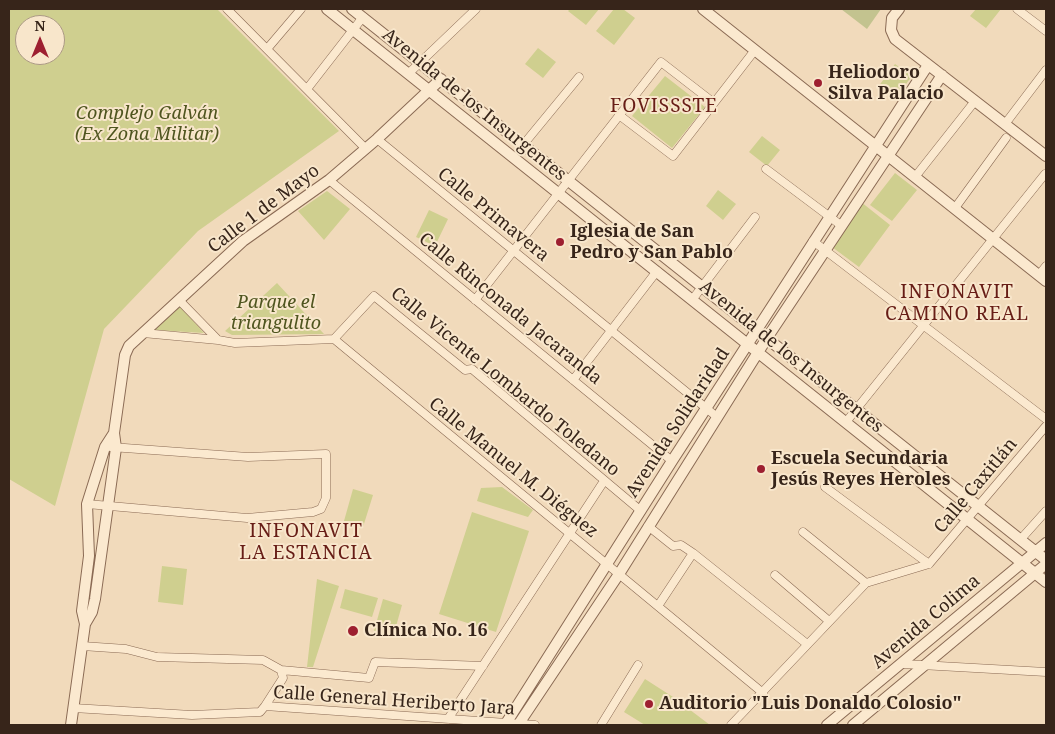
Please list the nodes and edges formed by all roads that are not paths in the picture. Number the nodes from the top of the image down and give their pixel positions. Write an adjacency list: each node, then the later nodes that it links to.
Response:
1 (227, 9): 12 (street)
2 (300, 9): 12 (street)
3 (327, 9): 10 (street, Avenida de los Insurgentes)
4 (352, 9): 9 (street, Avenida de los Insurgentes)
5 (703, 9): 13 (street)
6 (899, 9): 15 (street)
7 (1017, 9): 11 (street)
8 (471, 10): 14 (street)
9 (363, 17): 10 (street); 14 (street, Avenida de los Insurgentes)
10 (353, 30): 17 (street, Avenida de los Insurgentes); 21 (street)
11 (1046, 31)
12 (267, 49): 21 (street)
13 (755, 50): 24 (street); 30 (street)
14 (420, 63): 17 (street); 20 (street, Avenida de los Insurgentes)
15 (928, 65): 18 (street); 30 (street, Avenida Solidaridad)
16 (1046, 70): 26 (street)
17 (408, 74): 22 (street, Avenida de los Insurgentes)
18 (942, 75): 23 (street); 32 (street, Avenida Solidaridad)
19 (579, 77): 29 (street)
20 (441, 79): 22 (street, Calle 1 de Mayo); 29 (street, Avenida de los Insurgentes)
21 (307, 89): 31 (street)
22 (430, 91): 28 (street, Calle 1 de Mayo); 39 (street, Avenida de los Insurgentes)
23 (975, 101): 26 (street); 36 (street)
24 (714, 103): 25 (street); 25 (street)
25 (619, 116): 38 (street)
26 (1005, 124): 33 (street)
27 (1006, 138): 40 (street)
28 (377, 139): 31 (street, Calle 1 de Mayo); 47 (street, Calle Primavera)
29 (523, 144): 38 (street, Avenida de los Insurgentes)
30 (876, 146): 32 (street); 41 (street, Avenida Solidaridad)
31 (366, 149): 37 (street, Calle 1 de Mayo)
32 (888, 155): 36 (street); 43 (street, Avenida Solidaridad)
33 (1046, 156)
34 (766, 169): 41 (street)
35 (1045, 174): 44 (street)
36 (916, 177): 40 (street)
37 (329, 180): 52 (street, Calle 1 de Mayo); 53 (street, Calle Rinconada Jacaranda)
38 (568, 180): 39 (street); 51 (street, Avenida de los Insurgentes)
39 (558, 193): 47 (street); 49 (street, Avenida de los Insurgentes)
40 (955, 208): 44 (street)
41 (829, 216): 43 (street); 45 (street, Avenida Solidaridad)
42 (755, 217): 51 (street)
43 (842, 226): 46 (street, Avenida Solidaridad)
44 (993, 239): 50 (street); 55 (street)
45 (813, 241): 46 (street); 57 (street, Avenida Solidaridad)
46 (824, 250): 55 (street); 59 (street, Avenida Solidaridad)
47 (513, 251): 53 (street); 56 (street, Calle Primavera)
48 (1046, 266): 50 (street)
49 (657, 271): 54 (street, Avenida de los Insurgentes); 56 (street)
50 (1043, 278)
51 (702, 287): 54 (street); 57 (street, Avenida de los Insurgentes)
52 (179, 300): 58 (street, Calle 1 de Mayo); 60 (street)
53 (475, 300): 64 (street, Calle Rinconada Jacaranda)
54 (692, 300): 62 (street, Avenida de los Insurgentes)
55 (923, 326): 66 (street); 68 (street)
56 (610, 330): 64 (street); 65 (street, Calle Primavera)
57 (756, 330): 59 (street, Avenida de los Insurgentes); 62 (street, Avenida Solidaridad)
58 (143, 333): 60 (street); 71 (street, Calle 1 de Mayo)
59 (767, 338): 63 (street, Avenida Solidaridad); 66 (street, Avenida de los Insurgentes)
60 (218, 340): 61 (street)
61 (334, 340): 73 (street, Calle Vicente Lombardo Toledano); 83 (street, Calle Manuel M. Diéguez)
62 (748, 344): 63 (street, Avenida de los Insurgentes); 65 (street, Avenida Solidaridad)
63 (758, 352): 67 (street, Avenida Solidaridad); 69 (street, Avenida de los Insurgentes)
64 (573, 380): 72 (street, Calle Rinconada Jacaranda)
65 (706, 409): 67 (street, Calle Primavera); 72 (street, Avenida Solidaridad)
66 (856, 409): 69 (street); 77 (street, Avenida de los Insurgentes)
67 (716, 417): 81 (street, Avenida Solidaridad)
68 (1046, 419)
69 (846, 422): 80 (street, Avenida de los Insurgentes)
70 (1046, 426): 77 (street, Calle Caxitlán)
71 (111, 447): 75 (street, Calle 1 de Mayo); 76 (street, Calle 1 de Mayo); 76 (street)
72 (672, 461): 79 (street, Avenida Solidaridad)
73 (604, 481): 79 (street, Calle Vicente Lombardo Toledano); 83 (street)
74 (825, 487): 90 (street)
75 (87, 504): 76 (street); 99 (street, Calle 1 de Mayo)
76 (108, 506): 99 (street, Calle 1 de Mayo)
77 (979, 507): 80 (street, Calle Caxitlán); 84 (street, Avenida de los Insurgentes)
78 (1046, 510): 84 (street)
79 (641, 511): 91 (street, Avenida Solidaridad)
80 (968, 519): 88 (street, Avenida de los Insurgentes); 90 (street, Calle Caxitlán)
81 (648, 526): 87 (street); 93 (street, Avenida Solidaridad)
82 (803, 532): 96 (street)
83 (570, 534): 91 (street, Calle Manuel M. Diéguez); 105 (street)
84 (1020, 540): 86 (street, Avenida de los Insurgentes)
85 (1046, 543): 86 (street, Avenida Colima)
86 (1035, 552): 88 (street, Avenida Colima); 89 (street, Avenida de los Insurgentes)
87 (693, 553): 97 (street); 100 (street)
88 (1021, 562): 92 (street, Avenida de los Insurgentes); 102 (street, Avenida Colima)
89 (1046, 562): 92 (street, Avenida Colima)
90 (929, 564): 96 (street)
91 (607, 565): 93 (street, Calle Manuel M. Diéguez); 112 (street, Avenida Solidaridad)
92 (1035, 573): 95 (street, Avenida de los Insurgentes); 104 (street, Avenida Colima)
93 (619, 574): 97 (street, Calle Manuel M. Diéguez); 114 (street, Avenida Solidaridad)
94 (774, 574): 98 (street)
95 (1046, 582)
96 (866, 583): 98 (street)
97 (658, 606): 108 (street, Calle Manuel M. Diéguez)
98 (829, 622): 100 (street)
99 (85, 624): 101 (street, Calle 1 de Mayo)
100 (807, 644): 108 (street)
101 (82, 646): 106 (street); 110 (street, Calle 1 de Mayo)
102 (903, 664): 104 (street); 118 (street, Avenida Colima)
103 (638, 665): 116 (street)
104 (924, 665): 107 (street); 119 (street, Avenida Colima)
105 (483, 666): 106 (street); 111 (street)
106 (281, 670): 109 (street)
107 (1046, 672)
108 (763, 692): 117 (street)
109 (265, 706): 110 (street, Calle General Heriberto Jara); 111 (street, Calle General Heriberto Jara)
110 (73, 708): 113 (street, Calle 1 de Mayo)
111 (448, 719): 112 (street, Calle General Heriberto Jara)
112 (506, 724): 114 (street, Calle General Heriberto Jara)
113 (71, 725)
114 (519, 725): 115 (street, Calle General Heriberto Jara)
115 (535, 725)
116 (601, 725)
117 (731, 725)
118 (827, 725)
119 (853, 725)

